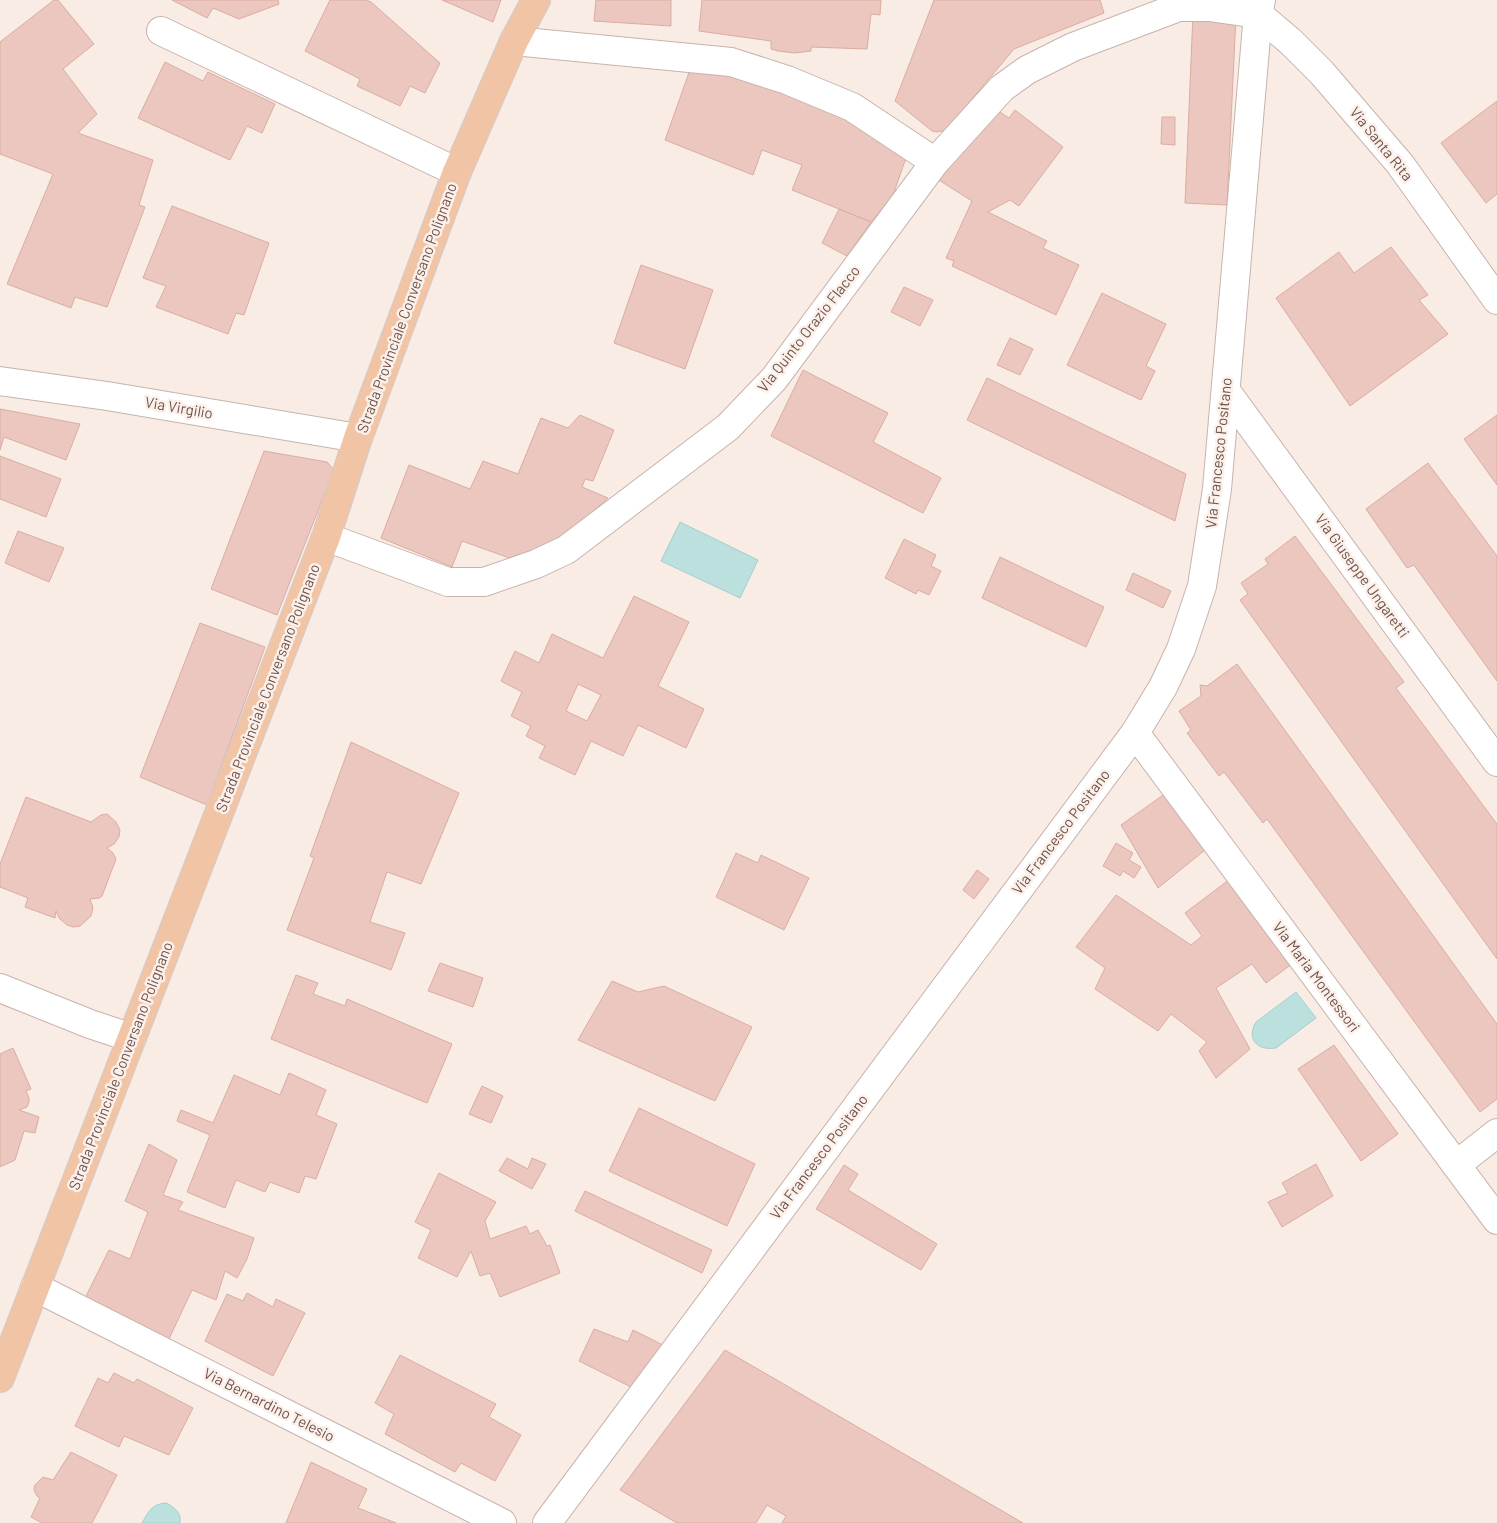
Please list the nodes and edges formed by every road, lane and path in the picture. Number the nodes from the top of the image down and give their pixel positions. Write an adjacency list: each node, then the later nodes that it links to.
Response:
1 (536, 0): 4 (main road, Strada Provinciale Conversano Polignano)
2 (1260, 7): 5 (street, Via Quinto Orazio Flacco); 7 (street, Via Santa Rita); 9 (street, Via Francesco Positano)
3 (160, 31): 6 (street)
4 (514, 41): 5 (street); 6 (main road, Strada Provinciale Conversano Polignano)
5 (935, 162): 11 (street, Via Quinto Orazio Flacco)
6 (458, 172): 10 (main road, Strada Provinciale Conversano Polignano)
7 (1497, 300)
8 (0, 381): 10 (street, Via Virgilio)
9 (1226, 391): 12 (street, Via Francesco Positano); 13 (street, Via Giuseppe Ungaretti)
10 (358, 438): 11 (main road, Strada Provinciale Conversano Polignano)
11 (326, 537): 15 (main road, Strada Provinciale Conversano Polignano)
12 (1135, 733): 17 (street, Via Maria Montessori); 22 (street, Via Francesco Positano)
13 (1497, 762)
14 (0, 988): 15 (street)
15 (132, 1038): 19 (main road, Strada Provinciale Conversano Polignano)
16 (1497, 1133): 17 (street)
17 (1456, 1165): 18 (street, Via Maria Montessori)
18 (1497, 1220)
19 (35, 1287): 20 (main road, Strada Provinciale Conversano Polignano); 21 (street, Via Bernardino Telesio)
20 (0, 1378)
21 (502, 1523)
22 (547, 1523)

